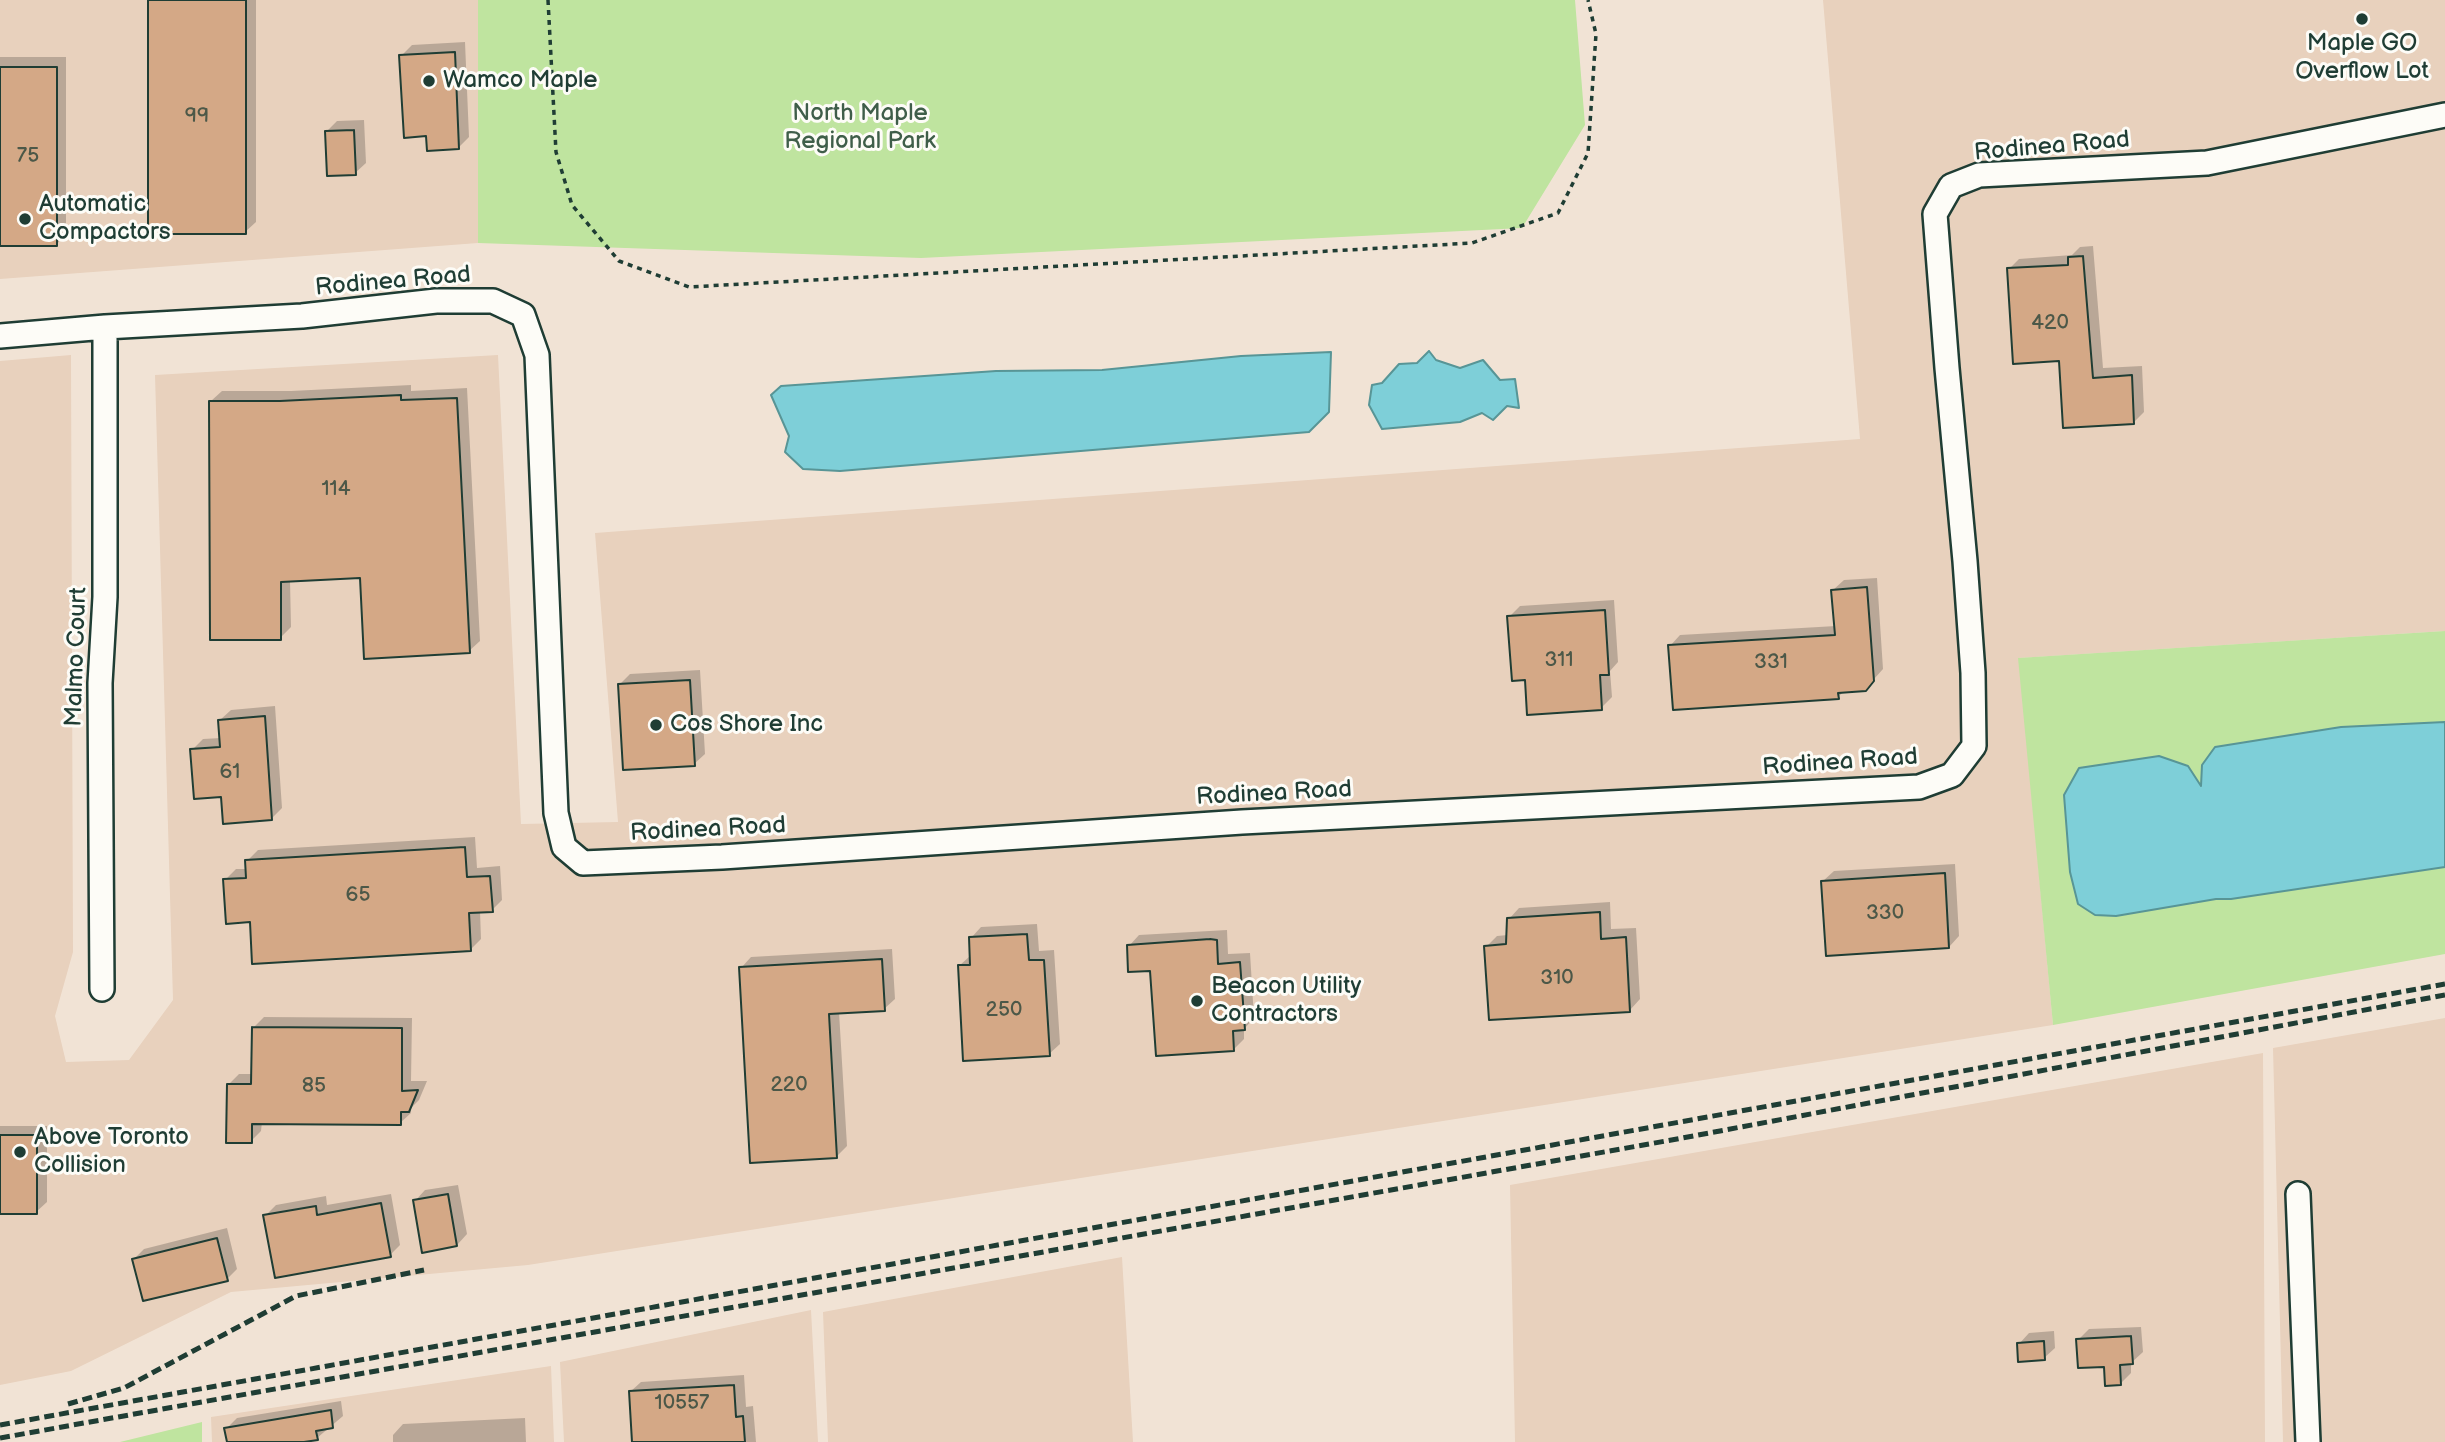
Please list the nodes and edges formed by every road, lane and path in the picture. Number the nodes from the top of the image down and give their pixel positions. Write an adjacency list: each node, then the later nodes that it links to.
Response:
1 (548, 0): 2 (path)
2 (1588, 0)
3 (2445, 115): 4 (street, Rodinea Road)
4 (105, 327): 5 (street, Rodinea Road); 6 (street, Malmo Court)
5 (0, 336)
6 (102, 989)
7 (2298, 1194): 8 (street)
8 (2308, 1442)

